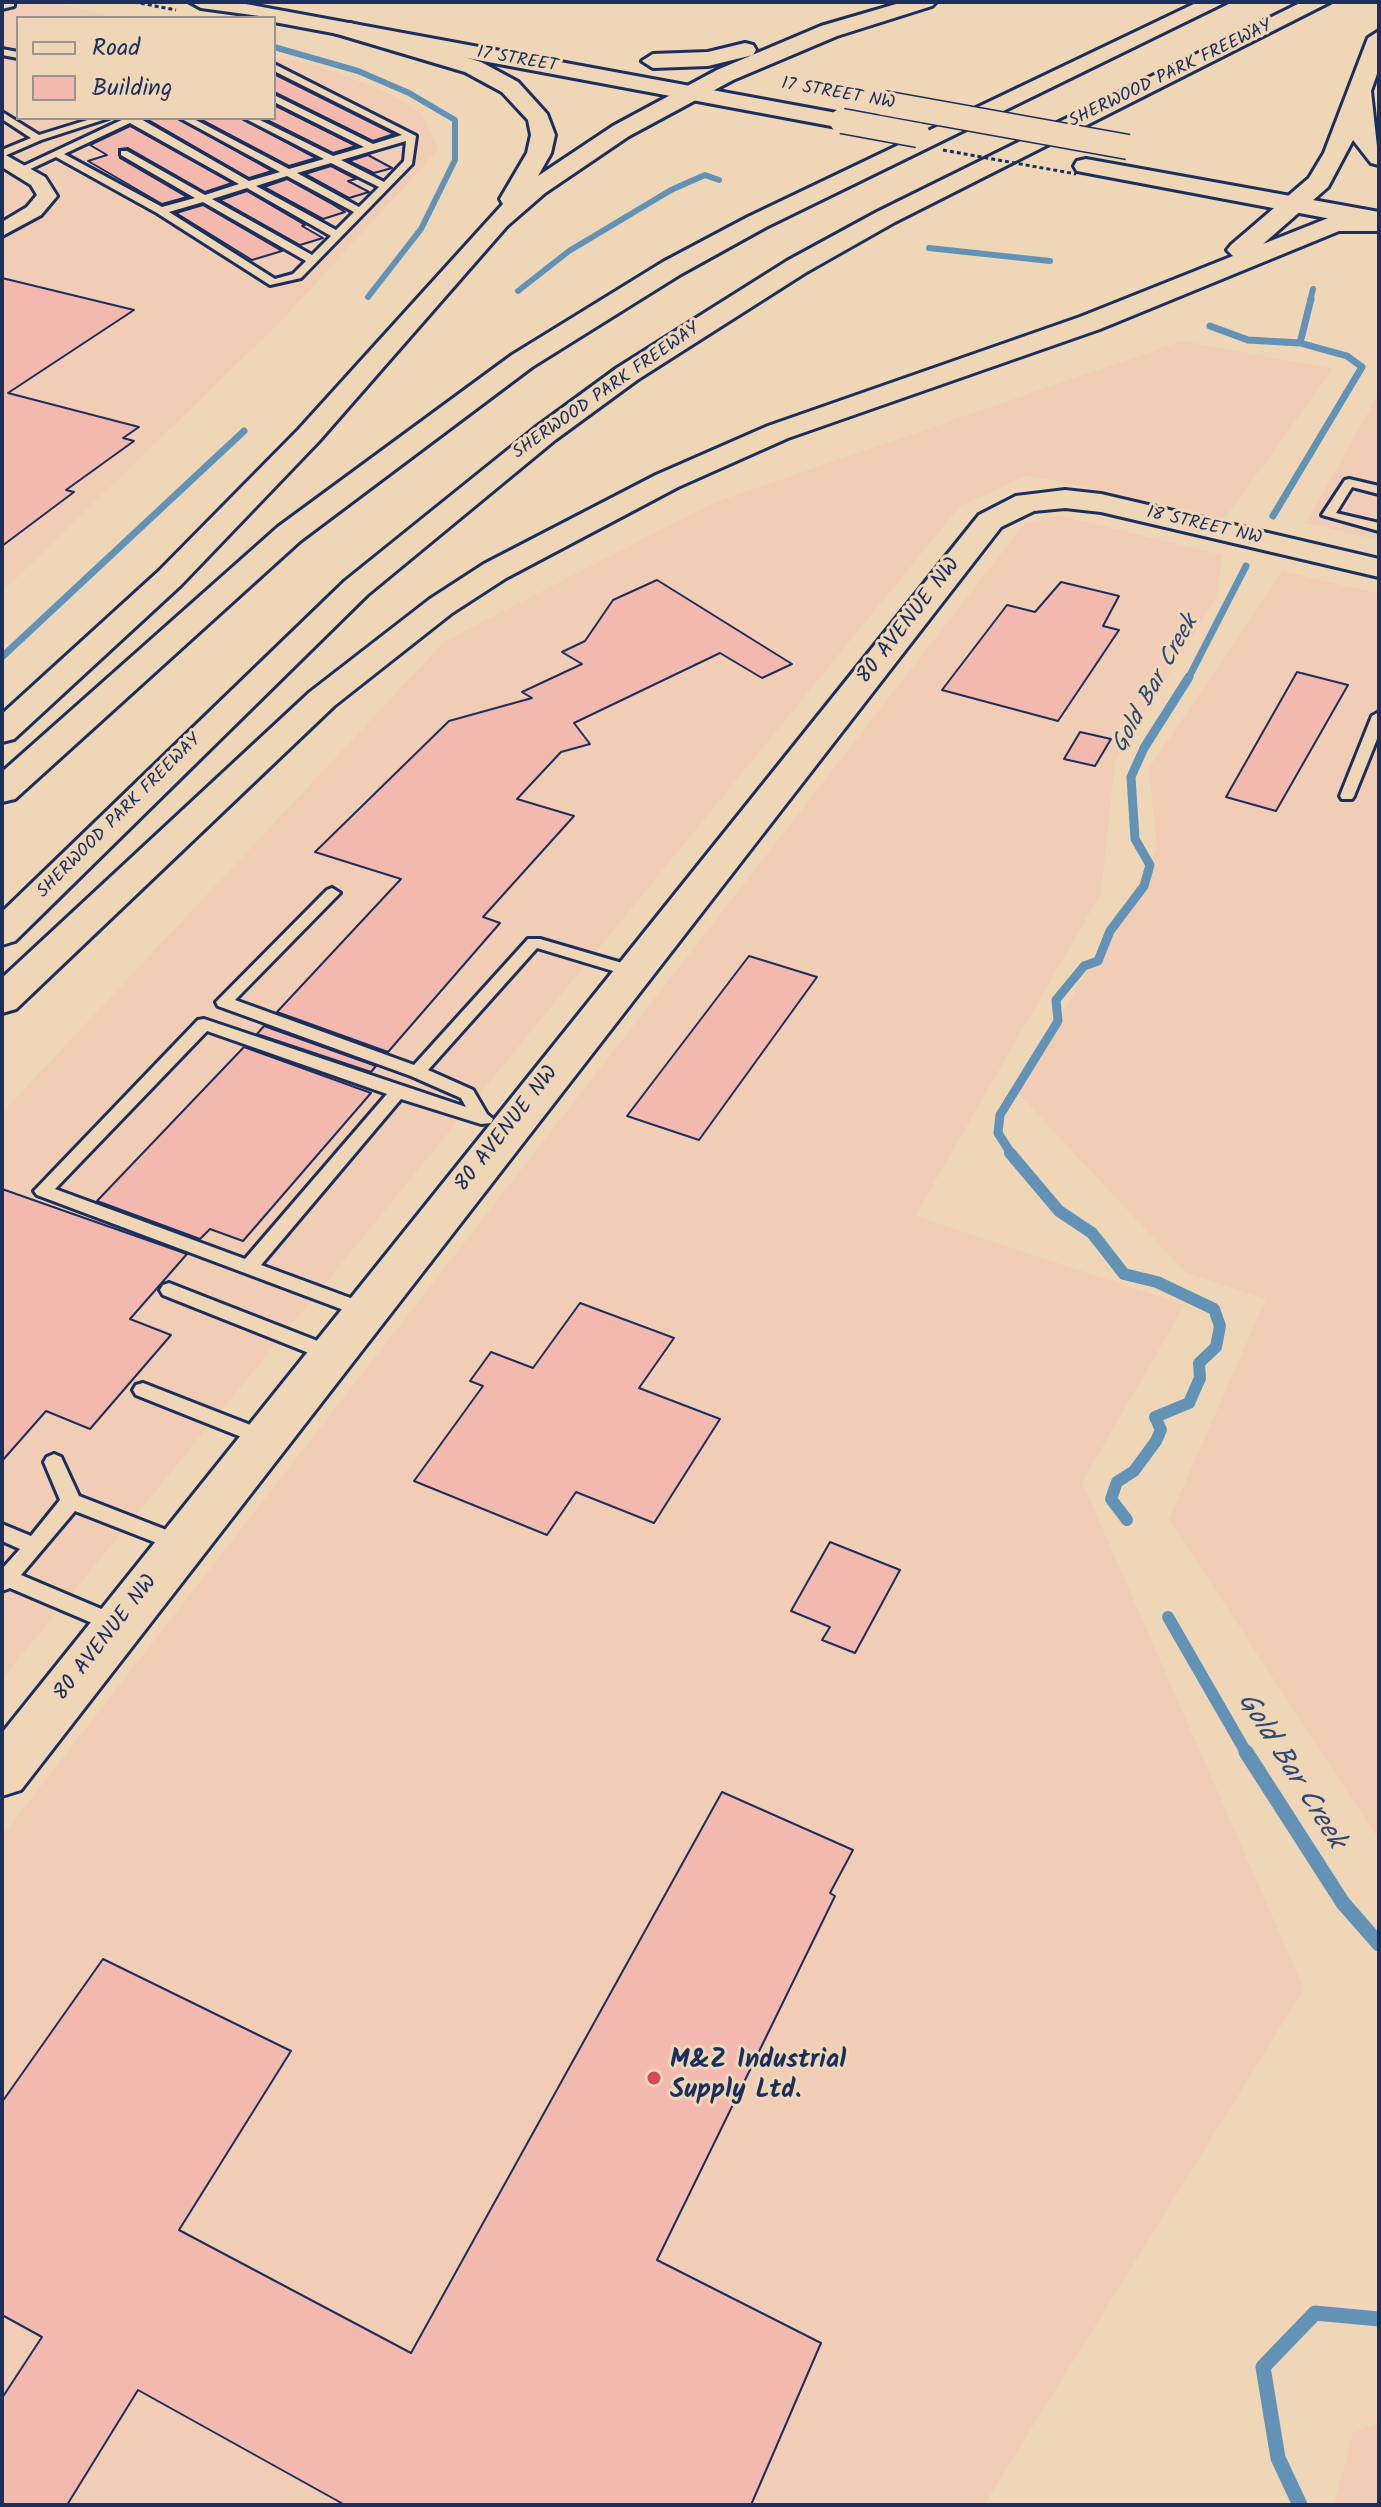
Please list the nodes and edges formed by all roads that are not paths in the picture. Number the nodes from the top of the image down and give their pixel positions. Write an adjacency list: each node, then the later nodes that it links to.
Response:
1 (201, 2): 7 (main road)
2 (296, 2): 6 (main road)
3 (925, 2): 10 (main road); 10 (main road, 17 STREET NW)
4 (1215, 2): 54 (main road)
5 (1319, 2): 57 (main road, SHERWOOD PARK FREEWAY)
6 (456, 27)
7 (342, 28): 13 (main road, 17 STREET); 42 (main road)
8 (1379, 38): 12 (main road)
9 (276, 68): 22 (lane)
10 (725, 75): 11 (main road, 17 STREET NW); 13 (main road)
11 (773, 83)
12 (1362, 86): 29 (main road); 34 (main road)
13 (691, 93): 39 (main road, 17 STREET NW, bridge); 42 (main road)
14 (276, 99): 24 (lane)
15 (875, 101): 25 (main road, 17 STREET NW, bridge)
16 (2, 115): 23 (lane)
17 (97, 120): 23 (lane)
18 (130, 120): 26 (lane)
19 (134, 120): 35 (lane)
20 (189, 120): 32 (lane)
21 (253, 120): 30 (lane)
22 (411, 136): 24 (lane); 36 (lane)
23 (38, 138): 28 (lane)
24 (371, 147): 30 (lane)
25 (1158, 152)
26 (56, 153): 31 (lane); 40 (lane)
27 (124, 153): 38 (lane)
28 (2, 156): 31 (street)
29 (1379, 158)
30 (329, 160): 32 (lane); 36 (lane)
31 (20, 170): 44 (street)
32 (287, 173): 35 (lane); 41 (lane)
33 (1290, 176): 34 (main road)
34 (1319, 182): 37 (main road); 39 (main road)
35 (249, 185): 38 (lane); 45 (lane)
36 (385, 186): 41 (lane)
37 (1349, 187)
38 (205, 198): 40 (lane); 46 (lane)
39 (1291, 204): 43 (main road, 17 STREET NW); 47 (main road)
40 (161, 211): 46 (lane)
41 (360, 211): 45 (lane)
42 (498, 221): 53 (main road)
43 (1379, 221): 47 (main road)
44 (2, 230)
45 (337, 235): 46 (lane)
46 (313, 260)
47 (1191, 281): 59 (main road)
48 (1379, 490): 50 (lane)
49 (1027, 502): 51 (main road, 18 STREET NW); 58 (main road, 80 AVENUE NW)
50 (1379, 527)
51 (1379, 568)
52 (1378, 719): 55 (lane)
53 (2, 732)
54 (2, 791)
55 (1347, 796)
56 (332, 893): 60 (lane)
57 (2, 933)
58 (633, 972): 60 (lane); 62 (main road, 80 AVENUE NW)
59 (2, 1000)
60 (417, 1072): 62 (lane)
61 (398, 1092): 62 (lane); 63 (lane); 63 (lane)
62 (495, 1123): 65 (main road, 80 AVENUE NW)
63 (249, 1267): 65 (lane)
64 (169, 1290): 66 (lane)
65 (365, 1311): 66 (main road, 80 AVENUE NW)
66 (331, 1354): 68 (main road, 80 AVENUE NW)
67 (143, 1390): 68 (lane)
68 (264, 1438): 72 (main road, 80 AVENUE NW)
69 (54, 1462): 70 (lane)
70 (71, 1501): 72 (lane); 73 (lane)
71 (2, 1532): 73 (lane)
72 (180, 1544): 75 (main road, 80 AVENUE NW)
73 (34, 1546): 74 (lane)
74 (4, 1581): 75 (lane)
75 (119, 1625): 76 (main road, 80 AVENUE NW)
76 (2, 1773)

